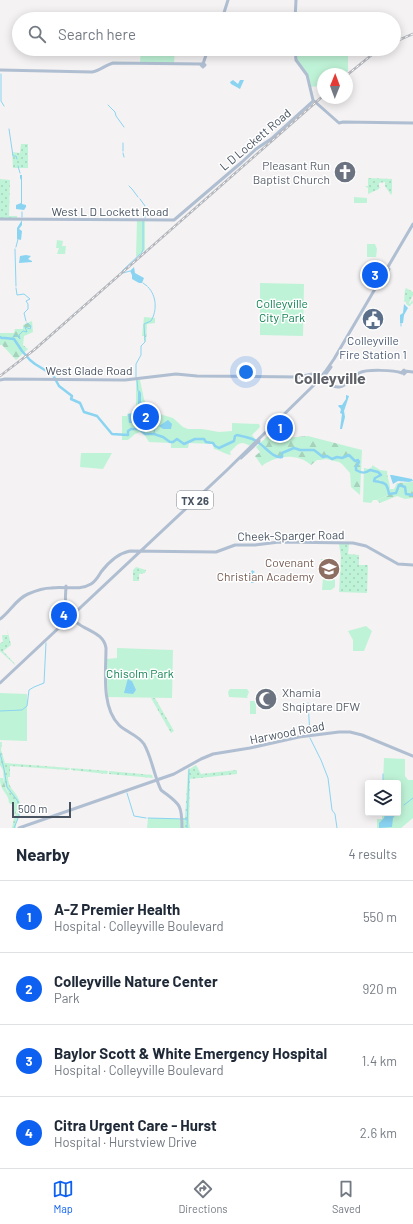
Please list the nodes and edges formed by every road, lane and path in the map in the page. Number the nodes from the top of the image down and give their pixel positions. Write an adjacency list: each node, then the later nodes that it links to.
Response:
1 (228, 0): 3 (main road)
2 (296, 0): 4 (main road)
3 (224, 12)
4 (295, 12)
5 (205, 56): 7 (main road)
6 (296, 56): 8 (main road)
7 (0, 71)
8 (313, 101): 9 (main road); 10 (main road, L D Lockett Road)
9 (413, 123)
10 (208, 191): 11 (main road, West L D Lockett Road)
11 (0, 219)
12 (413, 226): 16 (main road, TX 26)
13 (262, 372): 15 (main road)
14 (411, 372): 16 (main road, West Glade Road)
15 (259, 376): 16 (main road, West Glade Road); 17 (main road, West Glade Road)
16 (322, 378): 18 (main road, TX 26)
17 (0, 380)
18 (141, 551): 19 (main road, Cheek-Sparger Road); 20 (main road, Cheek-Sparger Road); 24 (main road, TX 26)
19 (413, 565)
20 (66, 586): 21 (main road); 24 (main road)
21 (49, 587): 22 (main road); 23 (main road)
22 (24, 594): 23 (main road); 25 (main road)
23 (20, 599): 25 (main road)
24 (70, 615): 26 (main road, TX 26); 28 (main road)
25 (0, 618)
26 (0, 683)
27 (413, 757): 28 (main road, Harwood Road)
28 (157, 781): 29 (main road); 30 (main road); 31 (main road)
29 (19, 828)
30 (24, 828)
31 (182, 828)

